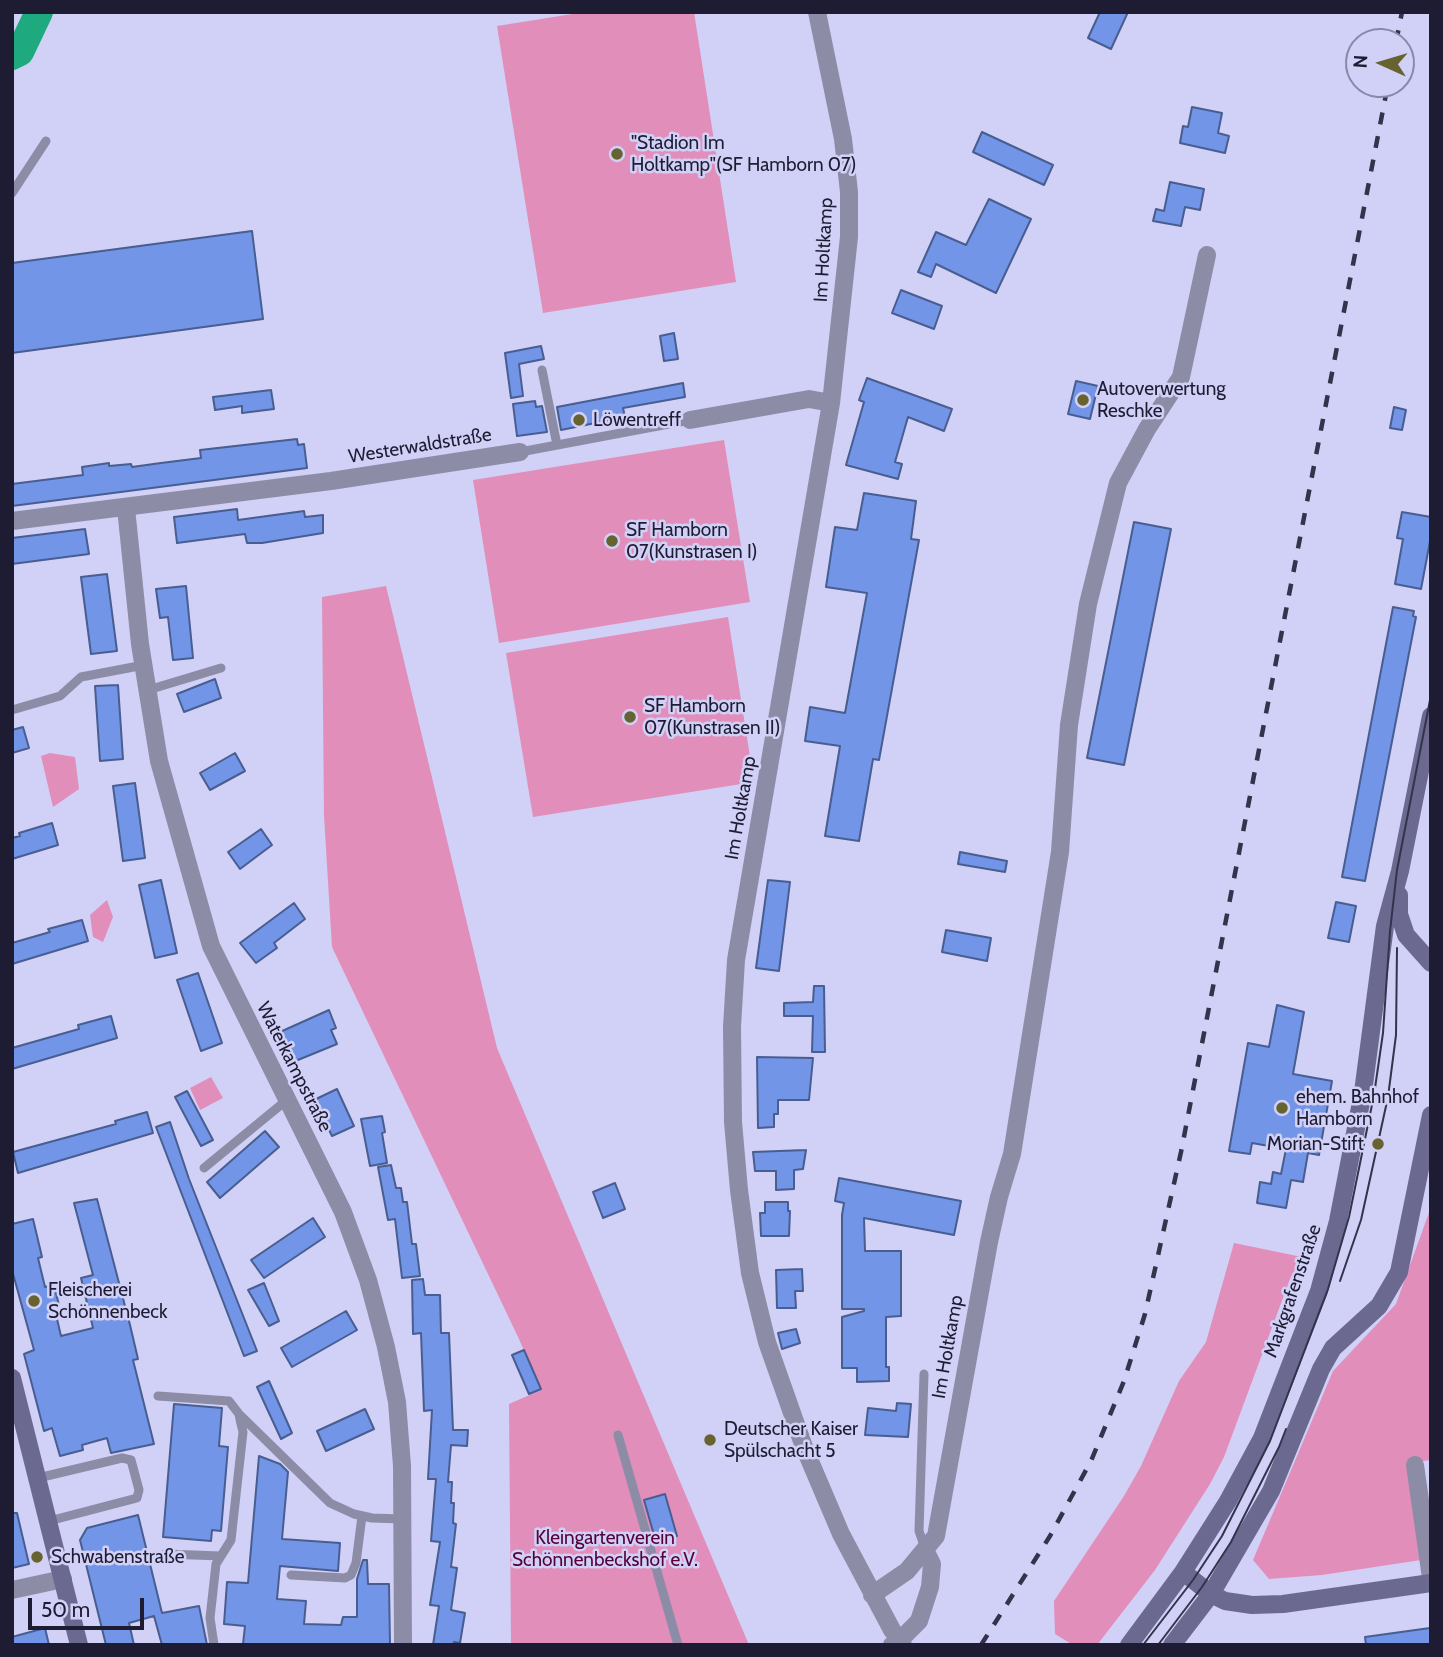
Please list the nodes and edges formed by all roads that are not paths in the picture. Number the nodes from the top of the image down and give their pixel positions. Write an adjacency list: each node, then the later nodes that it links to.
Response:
1 (817, 12): 6 (street, Im Holtkamp)
2 (46, 141): 3 (lane)
3 (12, 193)
4 (1207, 255): 33 (street, Im Holtkamp)
5 (541, 370): 8 (lane)
6 (831, 402): 7 (street, Westerwaldstraße); 42 (street, Im Holtkamp)
7 (690, 420): 8 (lane, Westerwaldstraße)
8 (557, 445): 9 (lane, Westerwaldstraße)
9 (520, 452): 10 (street, Westerwaldstraße)
10 (126, 508): 11 (street, Westerwaldstraße); 12 (street, Waterkampstraße)
11 (12, 521)
12 (144, 665): 14 (street, Waterkampstraße); 15 (lane)
13 (220, 667): 14 (lane)
14 (148, 690): 19 (street, Waterkampstraße)
15 (12, 710)
16 (1431, 716): 17 (street, Markgrafenstraße)
17 (1400, 871): 18 (street, Markgrafenstraße); 36 (street, Markgrafenstraße)
18 (1431, 962)
19 (288, 1099): 21 (lane); 31 (street, Waterkampstraße)
20 (1431, 1115): 22 (street)
21 (204, 1168)
22 (1425, 1171): 41 (street)
23 (923, 1374): 33 (lane)
24 (12, 1378): 29 (street)
25 (158, 1396): 26 (lane)
26 (239, 1414): 30 (lane); 35 (lane)
27 (618, 1435): 47 (lane)
28 (1415, 1465): 39 (street)
29 (38, 1478): 32 (street); 32 (lane)
30 (362, 1516): 31 (lane); 37 (lane)
31 (402, 1519): 46 (street, Waterkampstraße)
32 (48, 1521): 38 (street)
33 (925, 1550): 42 (street, Im Holtkamp); 43 (street, Im Holtkamp)
34 (165, 1554): 35 (lane)
35 (221, 1556): 45 (lane)
36 (1183, 1572): 41 (street); 48 (street, Markgrafenstraße)
37 (291, 1575)
38 (63, 1579): 40 (street); 44 (street)
39 (1431, 1580): 41 (street)
40 (12, 1590)
41 (1211, 1594): 49 (street)
42 (873, 1595): 43 (street, Im Holtkamp)
43 (898, 1644)
44 (79, 1645)
45 (214, 1645)
46 (403, 1645)
47 (678, 1645)
48 (1129, 1645)
49 (1172, 1645)

